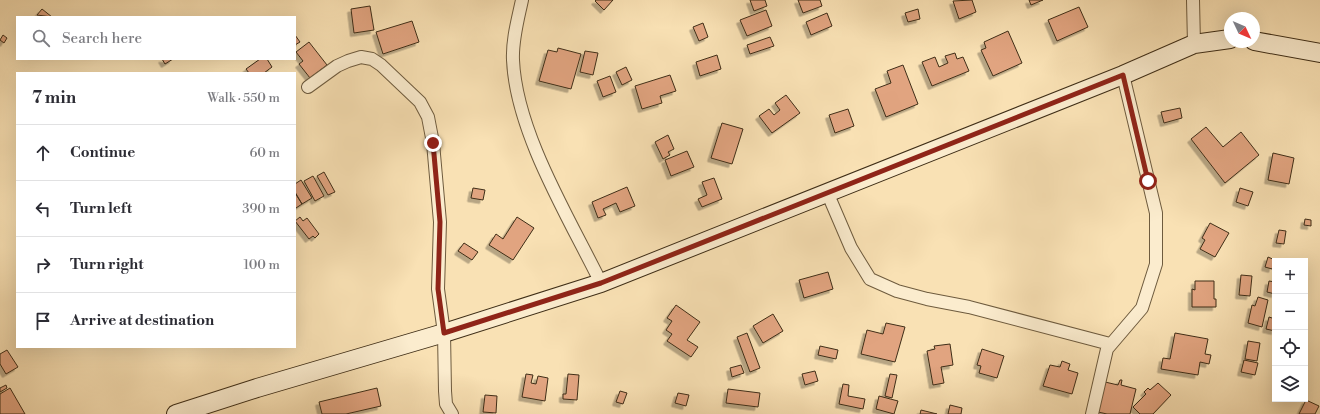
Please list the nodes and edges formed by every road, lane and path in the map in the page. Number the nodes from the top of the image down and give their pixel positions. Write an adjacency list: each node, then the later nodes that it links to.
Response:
1 (522, 0): 10 (street)
2 (1193, 0): 5 (street)
3 (1224, 40): 5 (street)
4 (1260, 42): 6 (street)
5 (1194, 44): 7 (street)
6 (1320, 53)
7 (1123, 75): 9 (street); 12 (street)
8 (308, 86): 11 (street)
9 (827, 192): 10 (street); 12 (street)
10 (601, 283): 11 (street)
11 (444, 333): 13 (street); 14 (street)
12 (1110, 344): 15 (street)
13 (176, 414)
14 (452, 414)
15 (1092, 414)

